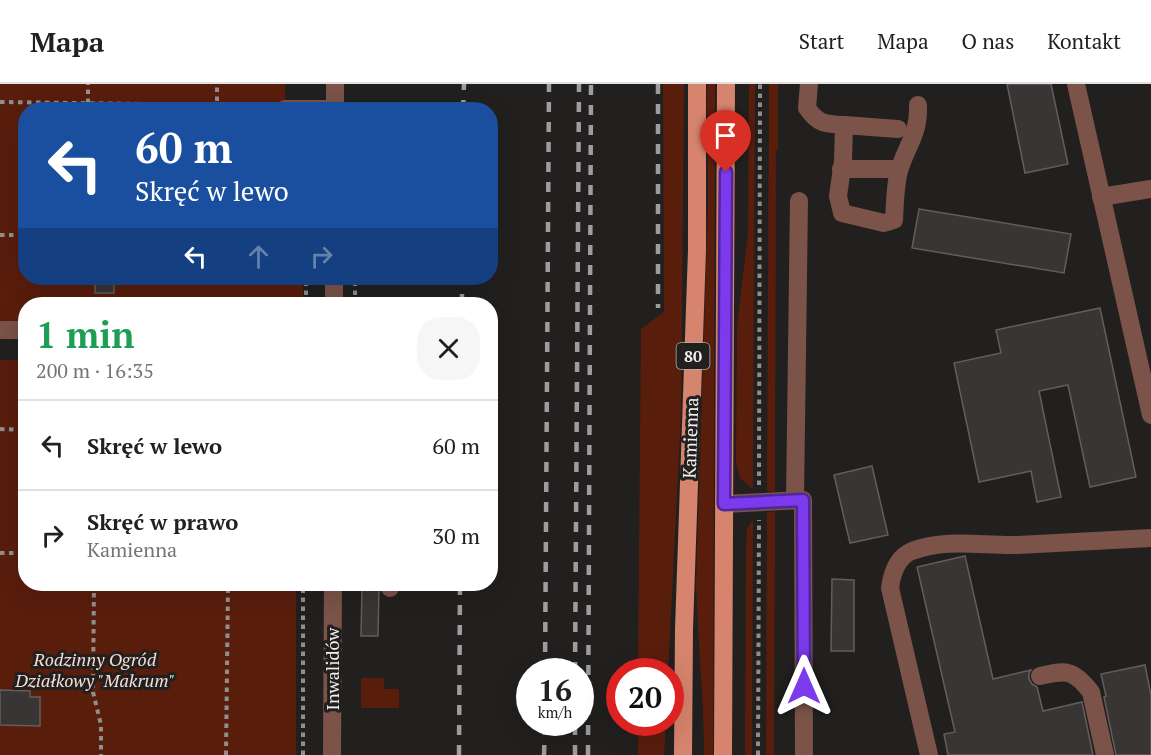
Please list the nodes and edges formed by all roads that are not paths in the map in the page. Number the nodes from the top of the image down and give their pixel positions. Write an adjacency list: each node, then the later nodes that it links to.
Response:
1 (335, 84): 6 (street)
2 (697, 84): 24 (main road, Kamienna / 80)
3 (726, 84): 19 (main road, Kamienna / 80)
4 (809, 84): 8 (street)
5 (1076, 84): 13 (street)
6 (335, 102)
7 (918, 105): 11 (street)
8 (844, 125): 9 (street); 10 (street)
9 (898, 129)
10 (841, 169): 11 (street); 11 (street)
11 (899, 169)
12 (1151, 189): 13 (street)
13 (1101, 197): 17 (street)
14 (799, 201): 18 (street)
15 (0, 330): 16 (street)
16 (18, 330)
17 (1151, 415)
18 (795, 500): 19 (street); 26 (street)
19 (724, 504): 25 (main road, Kamienna / 80)
20 (1151, 538): 27 (street)
21 (333, 591): 23 (street, Inwalidów)
22 (1040, 675): 28 (street)
23 (332, 755)
24 (683, 755)
25 (723, 755)
26 (804, 755)
27 (929, 755)
28 (1105, 755)

